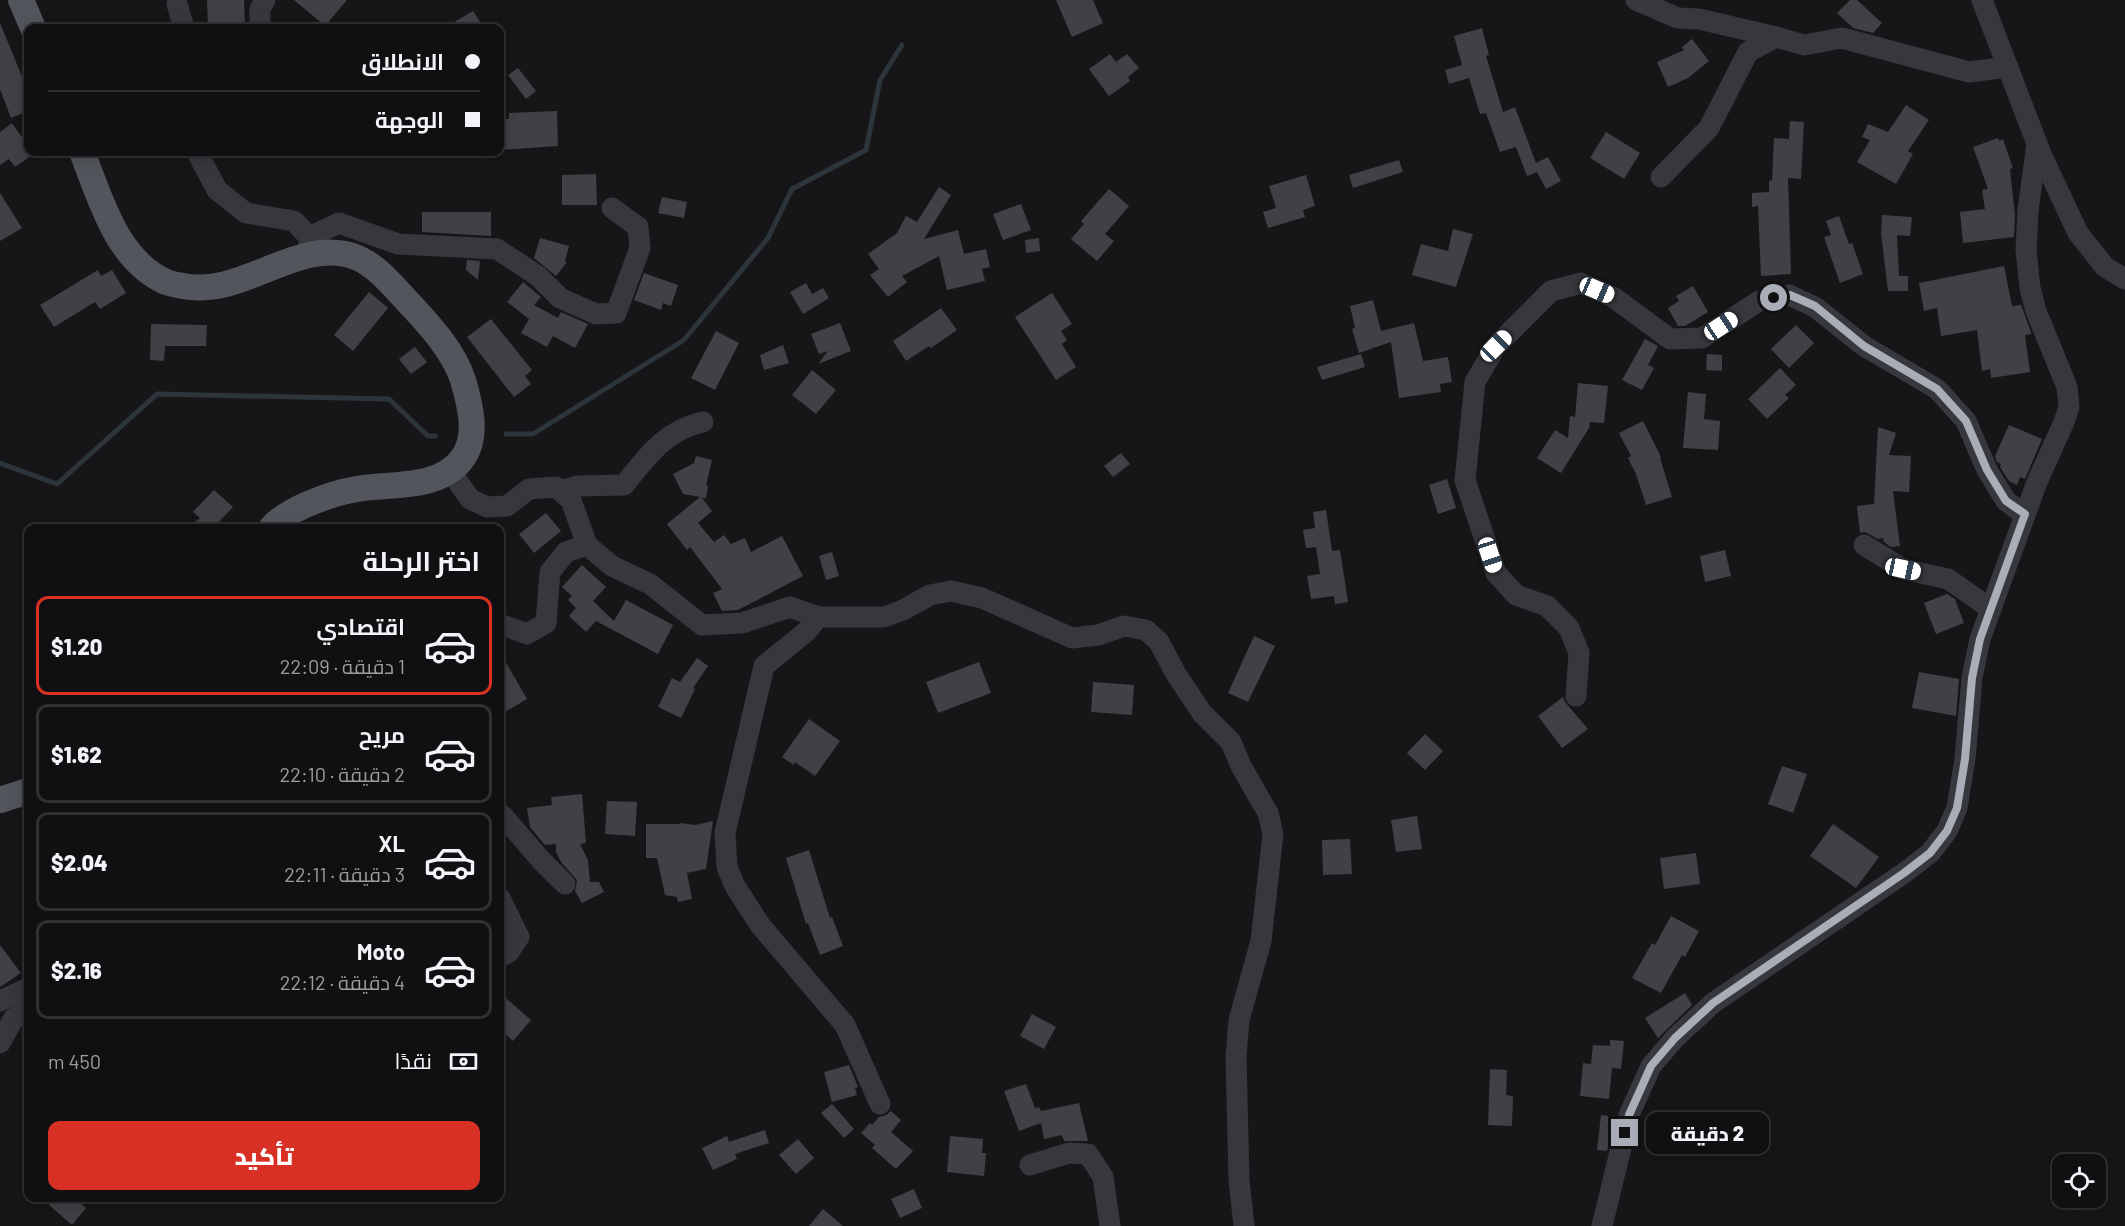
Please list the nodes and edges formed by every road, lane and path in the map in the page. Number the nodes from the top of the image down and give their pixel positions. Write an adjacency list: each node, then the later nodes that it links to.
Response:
1 (21, 0): 6 (main road)
2 (265, 0): 8 (street)
3 (1636, 0): 9 (street)
4 (1982, 0): 10 (street)
5 (177, 4): 7 (street)
6 (31, 24)
7 (183, 24)
8 (260, 24)
9 (1776, 38): 10 (street); 14 (street)
10 (2008, 67): 11 (street)
11 (2037, 143): 17 (street); 21 (street)
12 (84, 156): 16 (main road)
13 (199, 156): 16 (street)
14 (1661, 177)
15 (612, 208): 16 (street)
16 (309, 246): 19 (main road)
17 (2125, 279)
18 (703, 422): 20 (street)
19 (451, 472): 20 (street); 22 (main road)
20 (561, 491): 23 (street)
21 (2025, 514): 25 (street); 28 (street)
22 (274, 524)
23 (587, 545): 26 (street); 27 (street)
24 (1864, 545): 25 (street)
25 (1991, 609): 43 (street)
26 (818, 617): 39 (street); 42 (street)
27 (504, 625)
28 (1576, 696)
29 (24, 792): 30 (main road)
30 (0, 800)
31 (504, 817): 32 (street)
32 (565, 884)
33 (504, 906): 34 (street)
34 (504, 955)
35 (24, 990): 36 (street)
36 (0, 1001)
37 (24, 1012): 38 (street)
38 (0, 1043)
39 (880, 1104)
40 (1030, 1165): 41 (street)
41 (1110, 1226)
42 (1244, 1226)
43 (1602, 1226)

